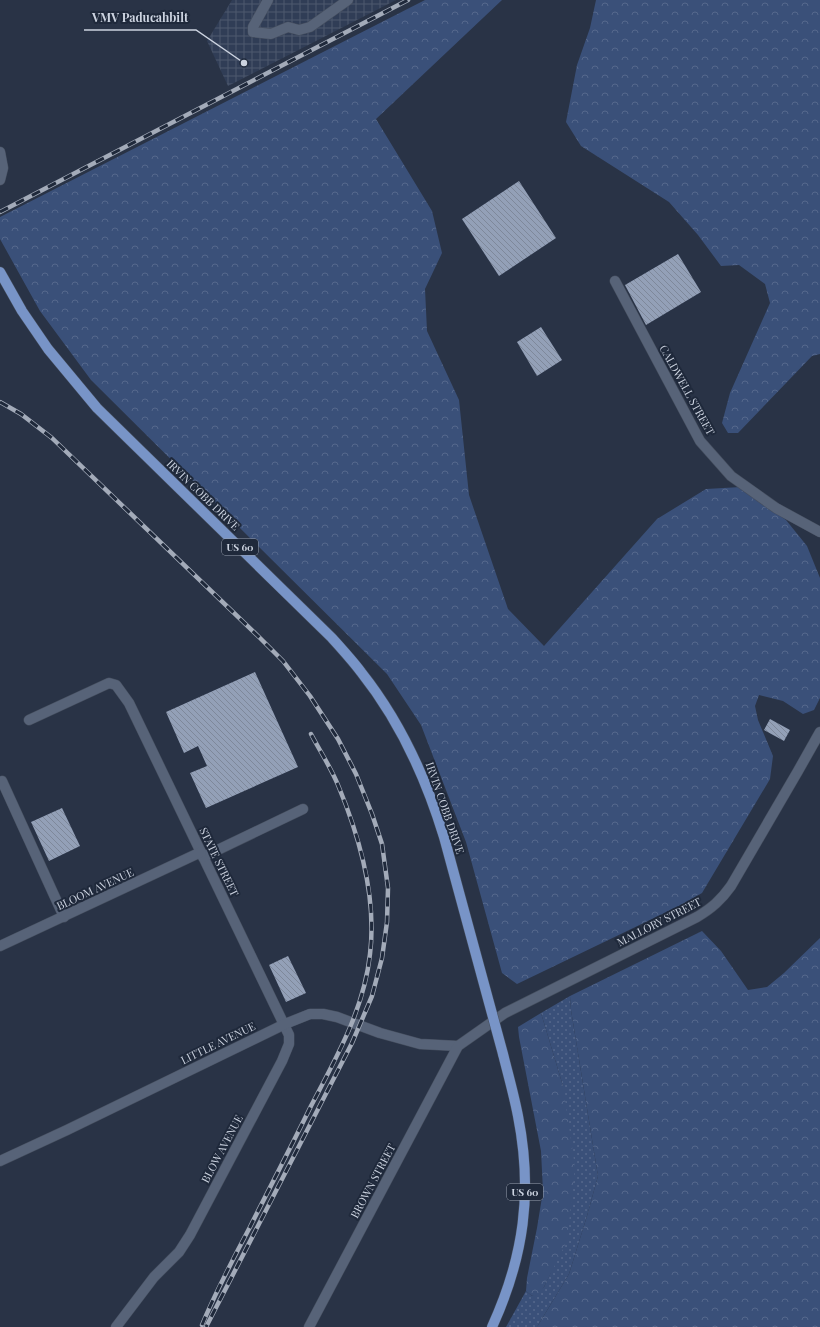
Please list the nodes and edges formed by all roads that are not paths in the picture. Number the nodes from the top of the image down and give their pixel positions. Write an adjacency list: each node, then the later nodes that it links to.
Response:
1 (268, 0): 2 (street)
2 (348, 0)
3 (0, 152): 4 (street)
4 (0, 180)
5 (1, 274): 20 (main road, IRVIN COBB DRIVE / US 60, bridge)
6 (616, 281): 7 (street, CALDWELL STREET)
7 (820, 532)
8 (29, 720): 12 (street, STATE STREET)
9 (820, 732): 16 (street, MALLORY STREET)
10 (2, 781): 13 (street)
11 (303, 809): 12 (street, BLOOM AVENUE)
12 (202, 855): 13 (street, BLOOM AVENUE); 15 (street, STATE STREET)
13 (64, 917): 14 (street, BLOOM AVENUE)
14 (0, 946)
15 (285, 1024): 16 (street, LITTLE AVENUE); 17 (street, LITTLE AVENUE); 18 (street, BLOW AVENUE)
16 (458, 1046): 19 (street, BROWN STREET)
17 (0, 1161)
18 (116, 1327)
19 (309, 1327)
20 (492, 1327)

